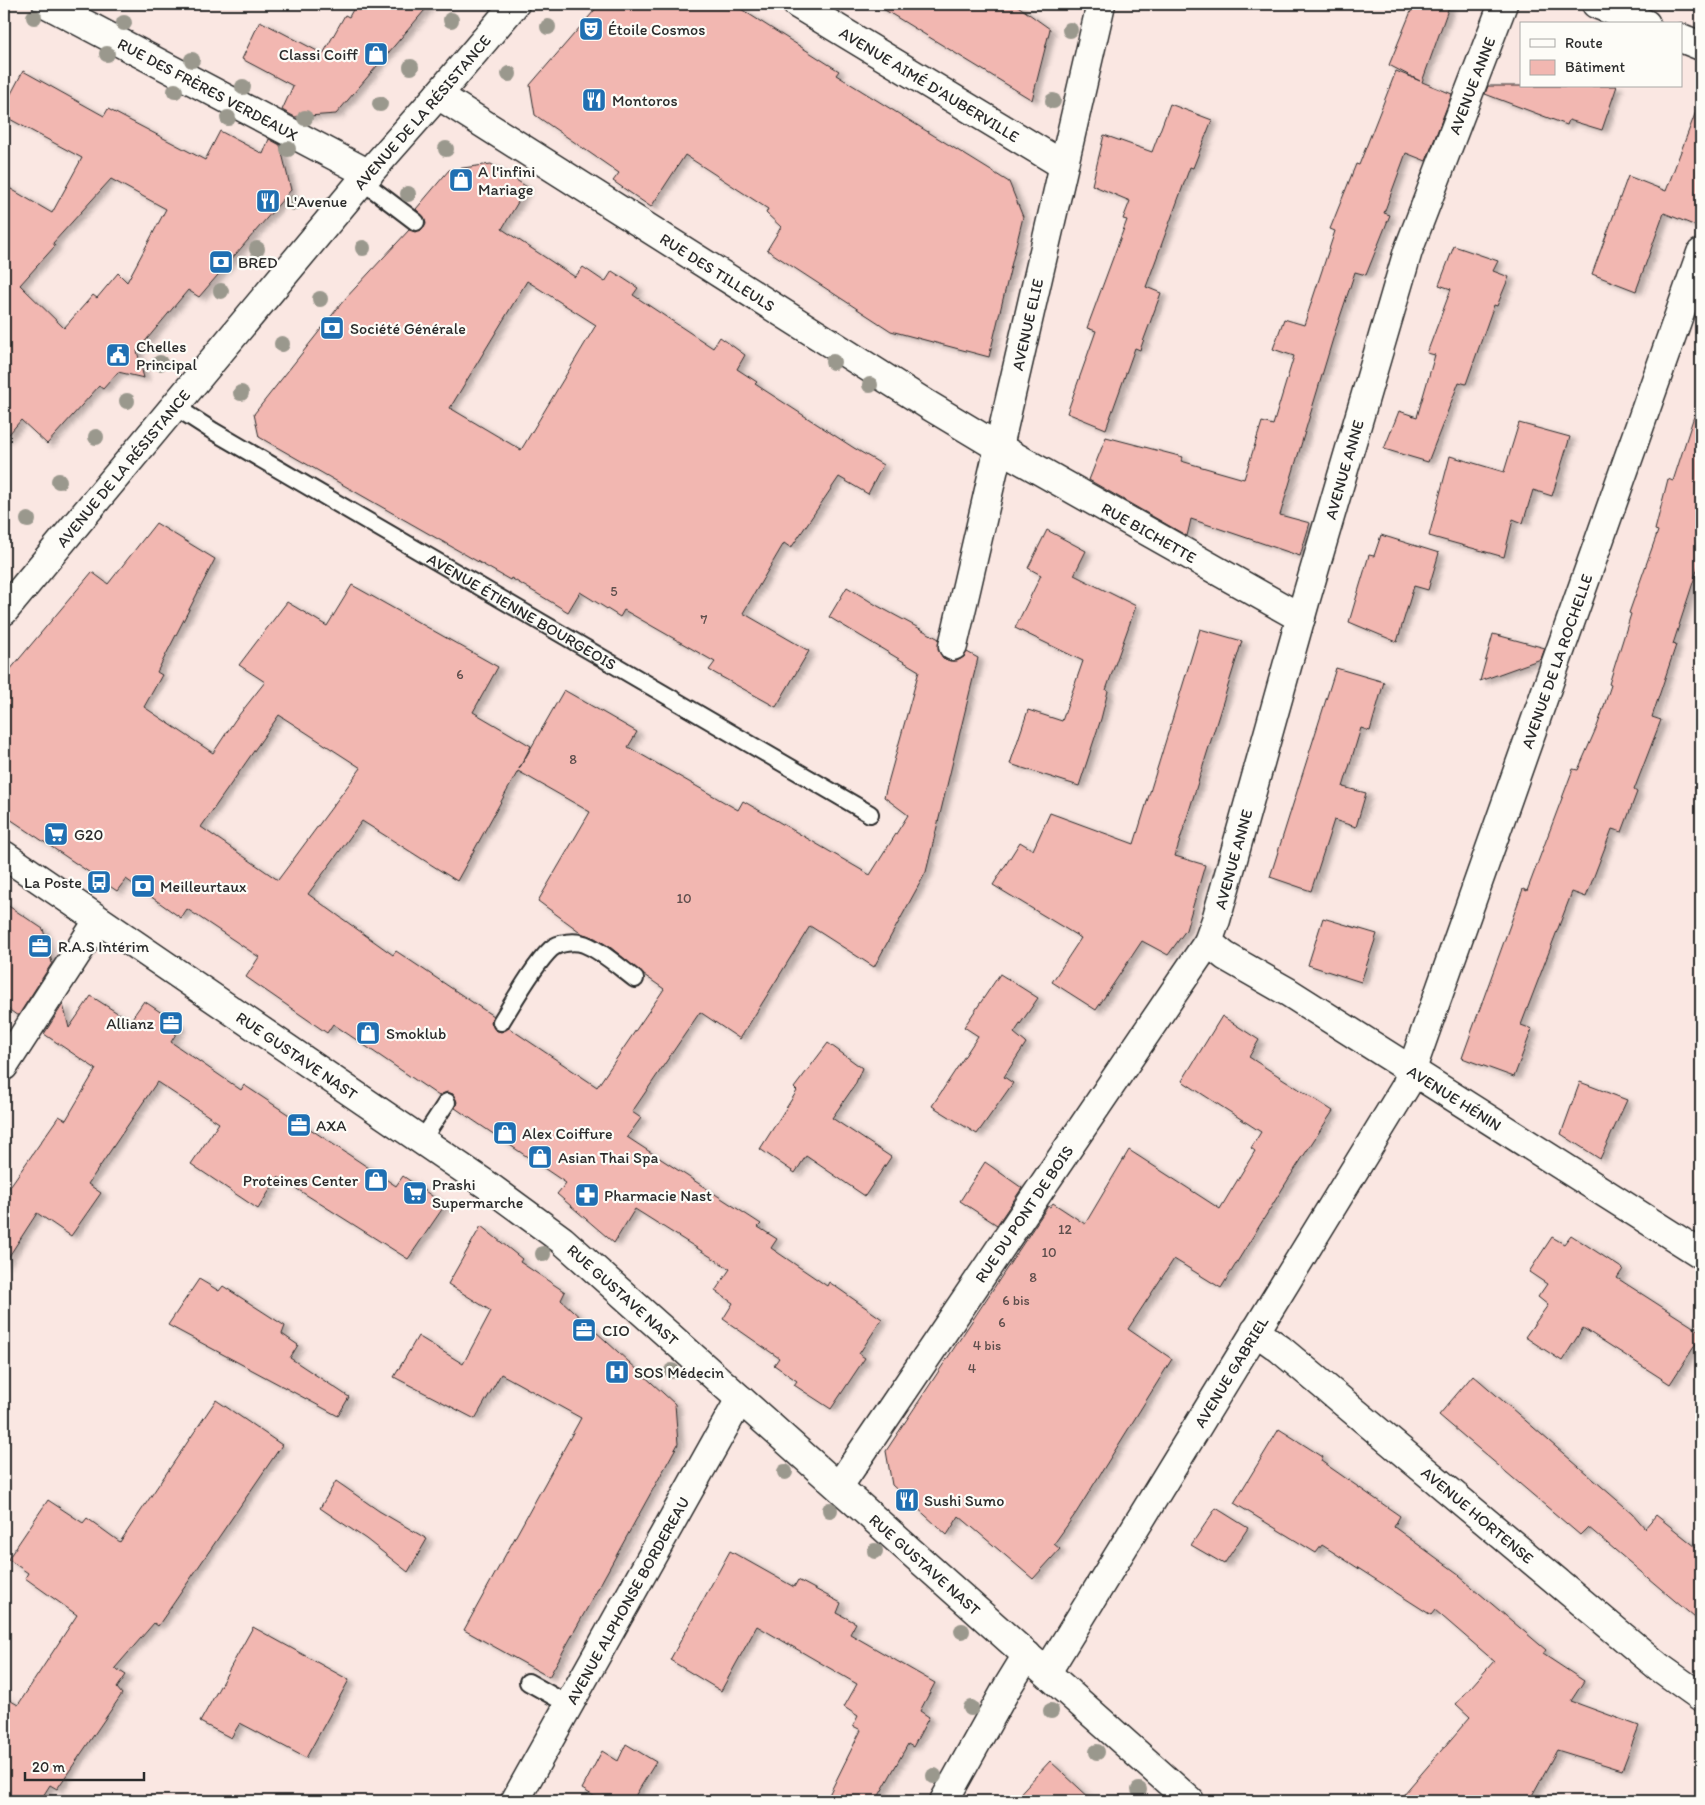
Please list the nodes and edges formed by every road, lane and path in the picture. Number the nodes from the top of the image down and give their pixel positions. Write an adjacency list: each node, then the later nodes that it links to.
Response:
1 (47, 4): 12 (street, RUE DES FRÈRES VERDEAUX)
2 (515, 4): 10 (street, AVENUE DE LA RÉSISTANCE)
3 (797, 4): 11 (street, AVENUE AIMÉ D'AUBERVILLE)
4 (1101, 4): 11 (street, AVENUE ELIE)
5 (1503, 4): 18 (street, AVENUE ANNE)
6 (1597, 4): 7 (street)
7 (1641, 22)
8 (1682, 38): 9 (street)
9 (1701, 46)
10 (438, 95): 12 (street, AVENUE DE LA RÉSISTANCE); 16 (street, RUE DES TILLEULS)
11 (1063, 165): 16 (street, AVENUE ELIE)
12 (366, 177): 13 (lane); 15 (street, AVENUE DE LA RÉSISTANCE)
13 (416, 222)
14 (1701, 253): 27 (street, AVENUE DE LA ROCHELLE)
15 (174, 406): 17 (street, AVENUE DE LA RÉSISTANCE); 20 (lane, AVENUE ÉTIENNE BOURGEOIS)
16 (998, 447): 18 (street, RUE BICHETTE); 19 (street, AVENUE ELIE)
17 (4, 611)
18 (1301, 618): 23 (street, AVENUE ANNE)
19 (953, 646)
20 (870, 814)
21 (4, 855): 22 (street, RUE GUSTAVE NAST)
22 (98, 921): 26 (street); 29 (street, RUE GUSTAVE NAST)
23 (1208, 942): 27 (street, AVENUE HÉNIN); 33 (street, RUE DU PONT DE BOIS)
24 (635, 979): 25 (lane)
25 (501, 1022)
26 (4, 1066)
27 (1412, 1071): 30 (street, AVENUE HÉNIN); 31 (street, AVENUE GABRIEL)
28 (447, 1102): 29 (lane)
29 (422, 1140): 32 (street, RUE GUSTAVE NAST)
30 (1701, 1254)
31 (1255, 1331): 34 (street, AVENUE GABRIEL); 36 (street, AVENUE HORTENSE)
32 (740, 1399): 33 (street, RUE GUSTAVE NAST); 37 (street, AVENUE ALPHONSE BORDEREAU)
33 (839, 1486): 34 (street, RUE GUSTAVE NAST)
34 (1037, 1663): 39 (street, AVENUE GABRIEL); 40 (street, RUE GUSTAVE NAST)
35 (528, 1682): 37 (lane)
36 (1701, 1697)
37 (568, 1705): 38 (street, AVENUE ALPHONSE BORDEREAU)
38 (515, 1801)
39 (944, 1801)
40 (1190, 1801)

